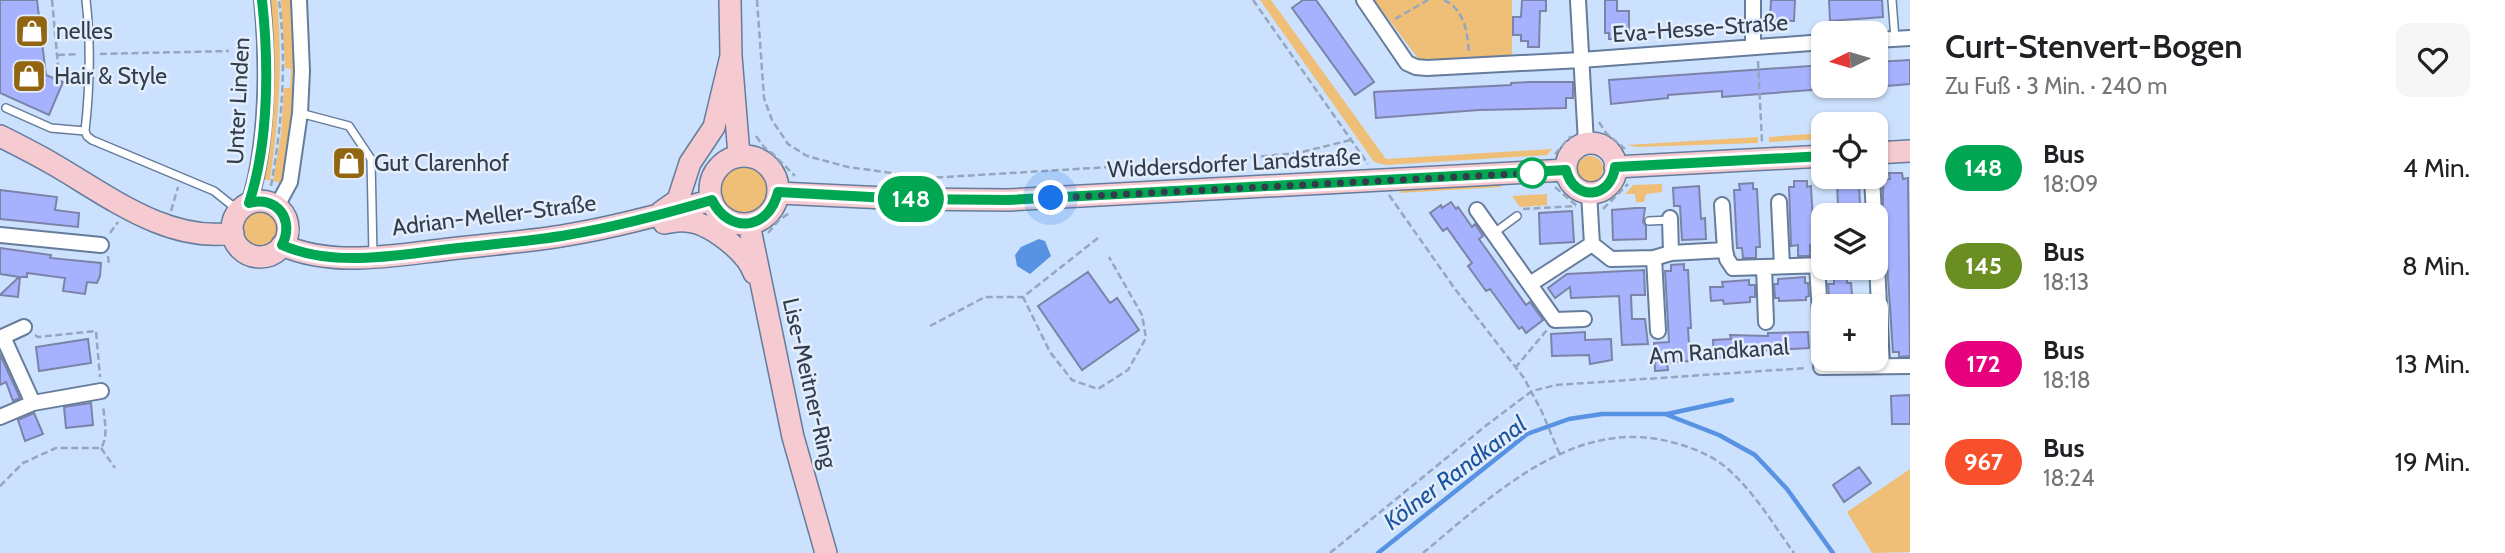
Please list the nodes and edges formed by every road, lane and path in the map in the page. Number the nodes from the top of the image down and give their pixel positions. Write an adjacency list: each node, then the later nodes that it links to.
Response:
1 (52, 0): 22 (path)
2 (86, 0): 21 (lane)
3 (262, 0): 50 (street, Unter Linden)
4 (299, 0): 28 (street)
5 (730, 0): 23 (street)
6 (757, 0): 32 (path)
7 (1253, 0): 32 (path)
8 (1364, 0): 14 (street)
9 (1428, 0): 14 (path)
10 (1578, 0): 24 (street)
11 (1753, 0): 19 (street)
12 (1892, 0): 17 (lane)
13 (1447, 1): 25 (path)
14 (1382, 27): 25 (street, Eva-Hesse-Straße)
15 (1910, 38): 17 (street)
16 (1888, 39): 17 (street)
17 (1895, 39)
18 (1811, 43): 19 (street, Eva-Hesse-Straße)
19 (1755, 46): 24 (street, Eva-Hesse-Straße); 34 (path)
20 (229, 51): 21 (path)
21 (90, 54): 22 (path); 30 (lane)
22 (58, 55): 26 (path)
23 (731, 56): 35 (street); 54 (street)
24 (1581, 60): 25 (street, Eva-Hesse-Straße); 29 (street)
25 (1470, 66)
26 (59, 76)
27 (6, 108): 30 (lane)
28 (300, 113): 49 (street); 67 (lane)
29 (1585, 121): 33 (street); 36 (path); 40 (path)
30 (85, 131): 42 (lane)
31 (0, 136): 58 (street)
32 (1352, 140): 43 (path)
33 (1586, 143): 40 (street); 41 (street)
34 (1762, 145)
35 (738, 146): 44 (street); 44 (path); 46 (street)
36 (1632, 151)
37 (1910, 151): 38 (street)
38 (1888, 152)
39 (1811, 157): 41 (street)
40 (1558, 164): 43 (street, Widdersdorfer Landstraße); 45 (street)
41 (1615, 167): 45 (street)
42 (181, 177): 50 (lane); 52 (path)
43 (1380, 182): 44 (street, Widdersdorfer Landstraße); 86 (path)
44 (788, 193): 57 (street)
45 (1583, 199): 53 (path); 62 (street)
46 (712, 200): 54 (street, Adrian-Meller-Straße); 57 (street)
47 (1779, 202): 71 (street)
48 (1722, 205): 65 (street)
49 (277, 206): 50 (street); 64 (street)
50 (244, 207): 58 (street)
51 (1477, 210): 59 (street)
52 (170, 212)
53 (1517, 216): 59 (lane)
54 (644, 219): 67 (street, Adrian-Meller-Straße); 75 (street)
55 (1670, 219): 56 (lane); 66 (street)
56 (1649, 221)
57 (749, 224): 75 (street, Lise-Meitner-Ring)
58 (233, 233): 64 (street)
59 (1493, 233): 73 (street)
60 (0, 235): 63 (street)
61 (1098, 238): 74 (path)
62 (1592, 244): 69 (street); 73 (street)
63 (101, 245)
64 (282, 245): 67 (street, Adrian-Meller-Straße)
65 (1725, 250): 66 (street); 72 (street)
66 (1671, 253): 69 (street)
67 (373, 256)
68 (1109, 257): 74 (path)
69 (1654, 258): 82 (street)
70 (1811, 265): 71 (street)
71 (1782, 266): 72 (street)
72 (1764, 267): 78 (street)
73 (1530, 284): 77 (street)
74 (1023, 297): 79 (path)
75 (763, 298): 97 (street, Lise-Meitner-Ring)
76 (1584, 319): 77 (street)
77 (1555, 320): 86 (path)
78 (1766, 323)
79 (930, 326)
80 (24, 327): 81 (path); 83 (street)
81 (96, 331)
82 (1658, 331)
83 (1, 338): 90 (street)
84 (1888, 366): 85 (street, Am Randkanal)
85 (1910, 366)
86 (1515, 368): 89 (path)
87 (1811, 368): 89 (path, Am Randkanal)
88 (101, 391): 90 (street)
89 (1532, 391): 94 (path); 98 (path)
90 (33, 402): 91 (street)
91 (0, 417)
92 (105, 435): 93 (path)
93 (101, 447): 95 (path); 96 (path)
94 (1560, 455): 99 (path); 100 (path)
95 (115, 468)
96 (0, 486)
97 (826, 553)
98 (1330, 553)
99 (1423, 553)
100 (1794, 553)

